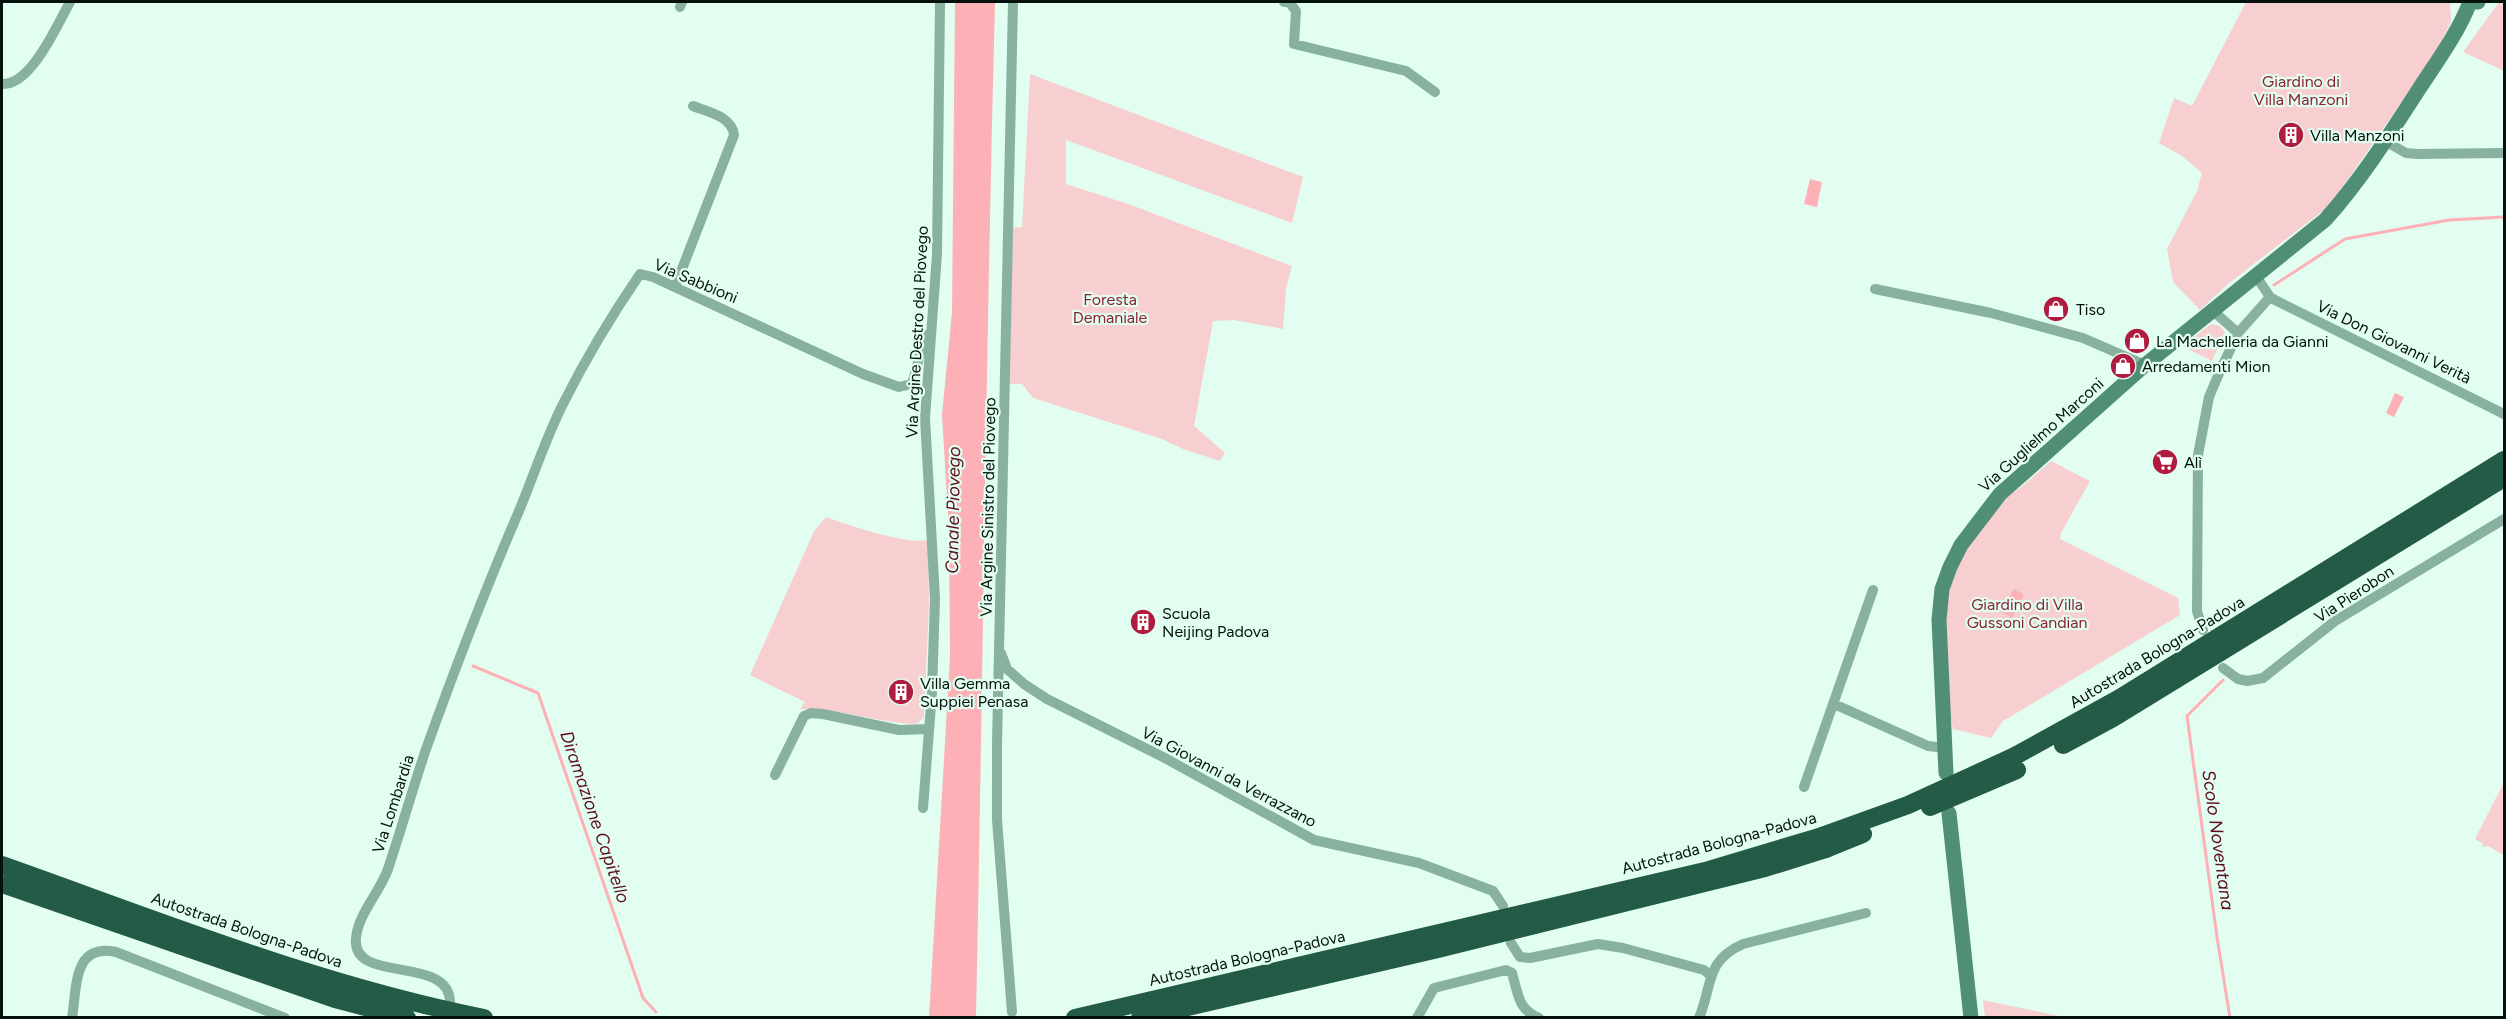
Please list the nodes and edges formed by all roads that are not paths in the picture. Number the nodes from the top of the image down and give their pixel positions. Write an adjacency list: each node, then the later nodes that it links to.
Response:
1 (70, 2): 7 (street)
2 (940, 2): 17 (street, Via Argine Destro del Piovego)
3 (1012, 2): 27 (street, Via Argine Sinistro del Piovego)
4 (1284, 2): 8 (street)
5 (2470, 2): 6 (street); 10 (street, Via Guglielmo Marconi)
6 (2478, 2)
7 (2, 84)
8 (1435, 92)
9 (693, 106): 13 (street)
10 (2385, 141): 11 (street); 12 (street, Via Guglielmo Marconi)
11 (2505, 153)
12 (2256, 276): 15 (street, Via Don Giovanni Verità); 16 (street, Via Guglielmo Marconi)
13 (675, 287): 17 (street, Via Sabbioni); 24 (street, Via Sabbioni)
14 (1875, 289): 19 (street)
15 (2270, 297): 18 (street); 20 (street, Via Don Giovanni Verità)
16 (2212, 310): 18 (street); 19 (street, Via Guglielmo Marconi)
17 (931, 333): 30 (street, Via Argine Destro del Piovego)
18 (2238, 333): 26 (street)
19 (2145, 365): 31 (street, Via Guglielmo Marconi)
20 (2505, 414)
21 (2505, 460): 32 (highway, Autostrada Bologna-Padova)
22 (2505, 478): 32 (highway, Autostrada Bologna-Padova)
23 (2505, 519): 28 (street, Via Pierobon)
24 (499, 557): 45 (street, Via Lombardia)
25 (1873, 590): 29 (street)
26 (2203, 630)
27 (1000, 644): 41 (street, Via Giovanni da Verrazzano); 46 (street, Via Argine Sinistro del Piovego)
28 (2223, 668)
29 (1833, 704): 31 (street); 35 (street)
30 (928, 729): 34 (street); 36 (street, Via Argine Destro del Piovego)
31 (1945, 748): 33 (street, Via Guglielmo Marconi)
32 (2016, 763): 38 (highway, Autostrada Bologna-Padova, bridge)
33 (1946, 773)
34 (775, 775)
35 (1804, 787)
36 (922, 808)
37 (1949, 813): 56 (street)
38 (1824, 842): 51 (highway, Autostrada Bologna-Padova); 52 (highway, Autostrada Bologna-Padova)
39 (2, 865): 50 (highway, Autostrada Bologna-Padova)
40 (2, 884): 49 (highway)
41 (1503, 906)
42 (1866, 913): 44 (street)
43 (1511, 943): 44 (street)
44 (1710, 975): 55 (street)
45 (450, 1002)
46 (1012, 1012)
47 (72, 1017): 48 (street)
48 (285, 1017)
49 (407, 1017)
50 (484, 1017)
51 (1075, 1017)
52 (1140, 1017)
53 (1417, 1017): 54 (street)
54 (1539, 1017)
55 (1699, 1017)
56 (1971, 1017)

